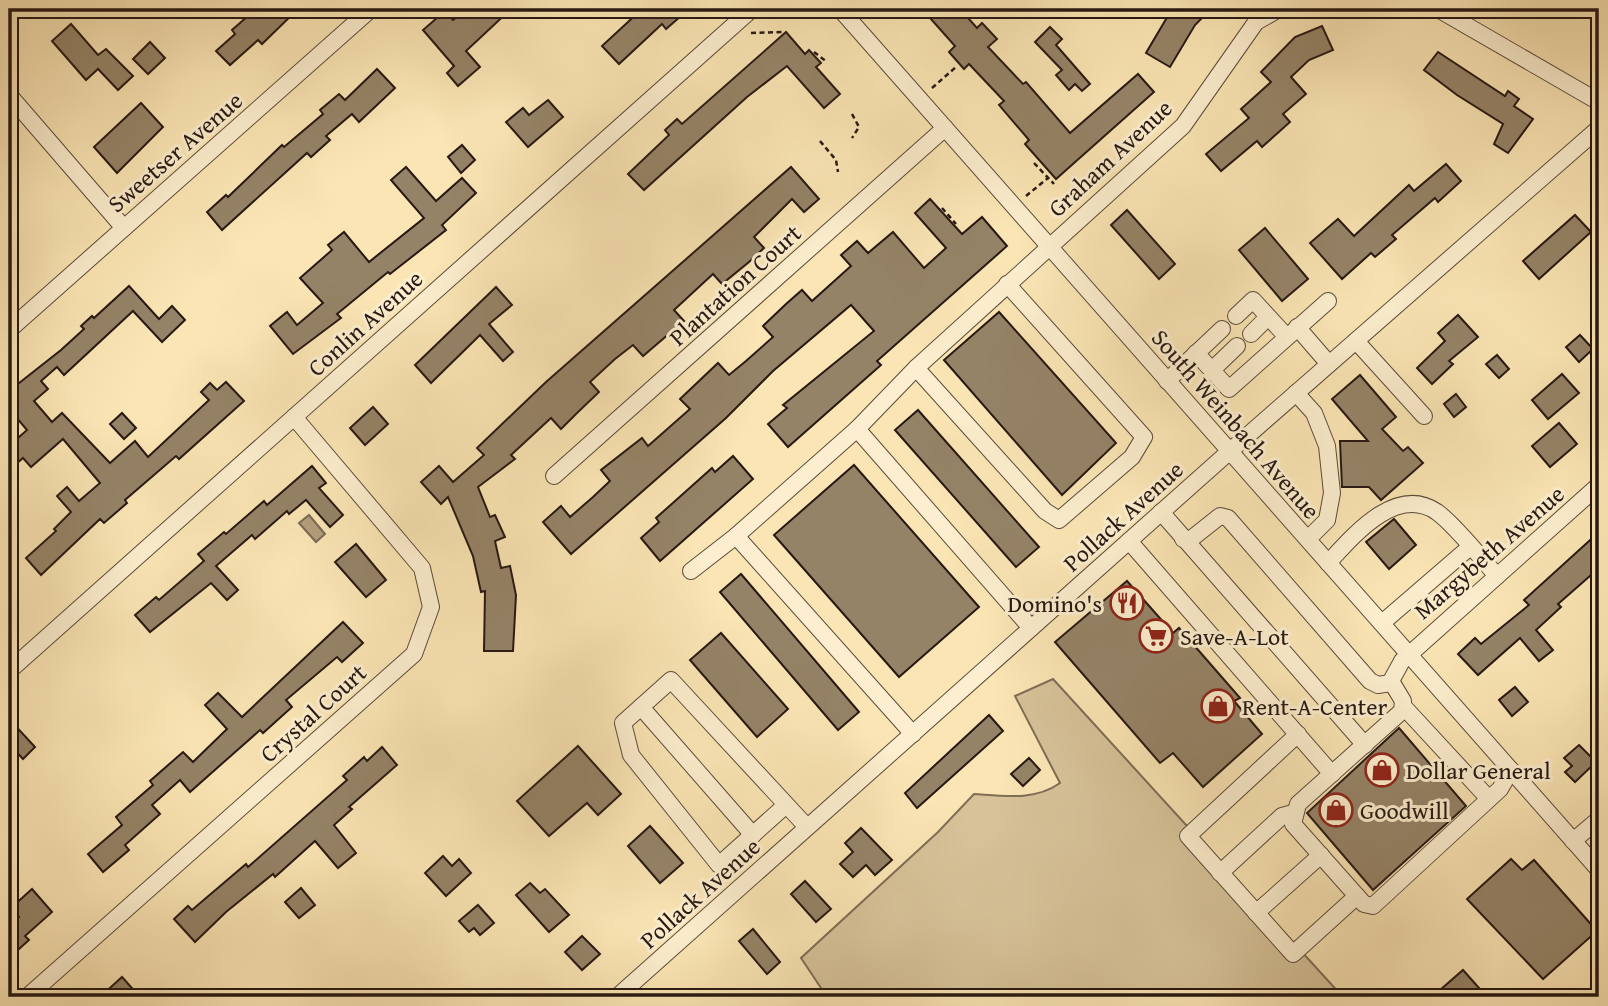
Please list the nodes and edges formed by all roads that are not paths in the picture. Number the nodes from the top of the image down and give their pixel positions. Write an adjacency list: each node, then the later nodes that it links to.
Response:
1 (371, 9): 10 (street, Sweetser Avenue)
2 (752, 9): 29 (street, Conlin Avenue)
3 (840, 9): 8 (street, South Weinbach Avenue)
4 (1279, 9): 11 (street, Graham Avenue)
5 (1438, 9): 7 (street)
6 (9, 95): 10 (street)
7 (1599, 102)
8 (945, 128): 11 (street, South Weinbach Avenue); 32 (street, Plantation Court)
9 (1599, 128): 20 (street, Pollack Avenue)
10 (124, 228): 17 (street, Sweetser Avenue)
11 (1049, 245): 12 (street, Graham Avenue); 26 (street, South Weinbach Avenue)
12 (1007, 284): 24 (street, Graham Avenue); 24 (street)
13 (1328, 300): 18 (street)
14 (1236, 316): 15 (street)
15 (1268, 317): 18 (street); 19 (street)
16 (1222, 329): 22 (street)
17 (9, 330)
18 (1291, 332): 23 (street); 25 (street)
19 (1251, 334)
20 (1356, 341): 23 (street, Pollack Avenue); 28 (street)
21 (1237, 346): 25 (street)
22 (1196, 354): 25 (street); 26 (street)
23 (1329, 365): 27 (street, Pollack Avenue)
24 (916, 369): 30 (street, Graham Avenue)
25 (1212, 370)
26 (1167, 381): 31 (street, South Weinbach Avenue)
27 (1296, 393): 31 (street, Pollack Avenue); 37 (street)
28 (1424, 416)
29 (294, 417): 46 (street, Conlin Avenue); 69 (street, Crystal Court)
30 (857, 429): 35 (street, Graham Avenue); 44 (street)
31 (1230, 451): 34 (street, Pollack Avenue); 37 (street, South Weinbach Avenue)
32 (554, 476)
33 (1599, 485): 42 (street, Margybeth Avenue)
34 (1161, 512): 36 (street); 38 (street, Pollack Avenue)
35 (736, 536): 41 (street, Graham Avenue); 50 (street)
36 (1183, 539): 47 (street); 52 (street)
37 (1308, 539): 40 (street, South Weinbach Avenue)
38 (1129, 541): 44 (street, Pollack Avenue); 51 (street)
39 (1470, 547): 40 (street); 42 (street); 43 (street)
40 (1328, 563): 43 (street, South Weinbach Avenue)
41 (691, 571)
42 (1497, 576): 45 (street, Margybeth Avenue)
43 (1381, 623): 45 (street, South Weinbach Avenue)
44 (1031, 628): 50 (street, Pollack Avenue)
45 (1409, 653): 47 (street, Margybeth Avenue); 53 (street, South Weinbach Avenue)
46 (9, 671)
47 (1391, 683): 48 (street)
48 (1404, 706): 52 (street); 55 (street)
49 (641, 707): 56 (street); 60 (street); 63 (street)
50 (913, 734): 59 (street, Pollack Avenue)
51 (1298, 734): 54 (street); 65 (street)
52 (1365, 745): 54 (street)
53 (1511, 770): 55 (street); 61 (street, South Weinbach Avenue)
54 (1332, 774): 57 (street)
55 (1489, 799): 67 (street)
56 (786, 805): 59 (street); 60 (street)
57 (1293, 813): 62 (street); 65 (street)
58 (1599, 819): 61 (street)
59 (807, 827): 66 (street, Pollack Avenue)
60 (753, 835): 63 (street)
61 (1573, 841): 64 (street, South Weinbach Avenue)
62 (1321, 855): 67 (street); 68 (street)
63 (719, 865): 66 (street)
64 (1599, 870)
65 (1220, 873): 68 (street)
66 (740, 888): 70 (street, Pollack Avenue)
67 (1357, 896): 68 (street)
68 (1256, 913)
69 (27, 997)
70 (617, 997)

